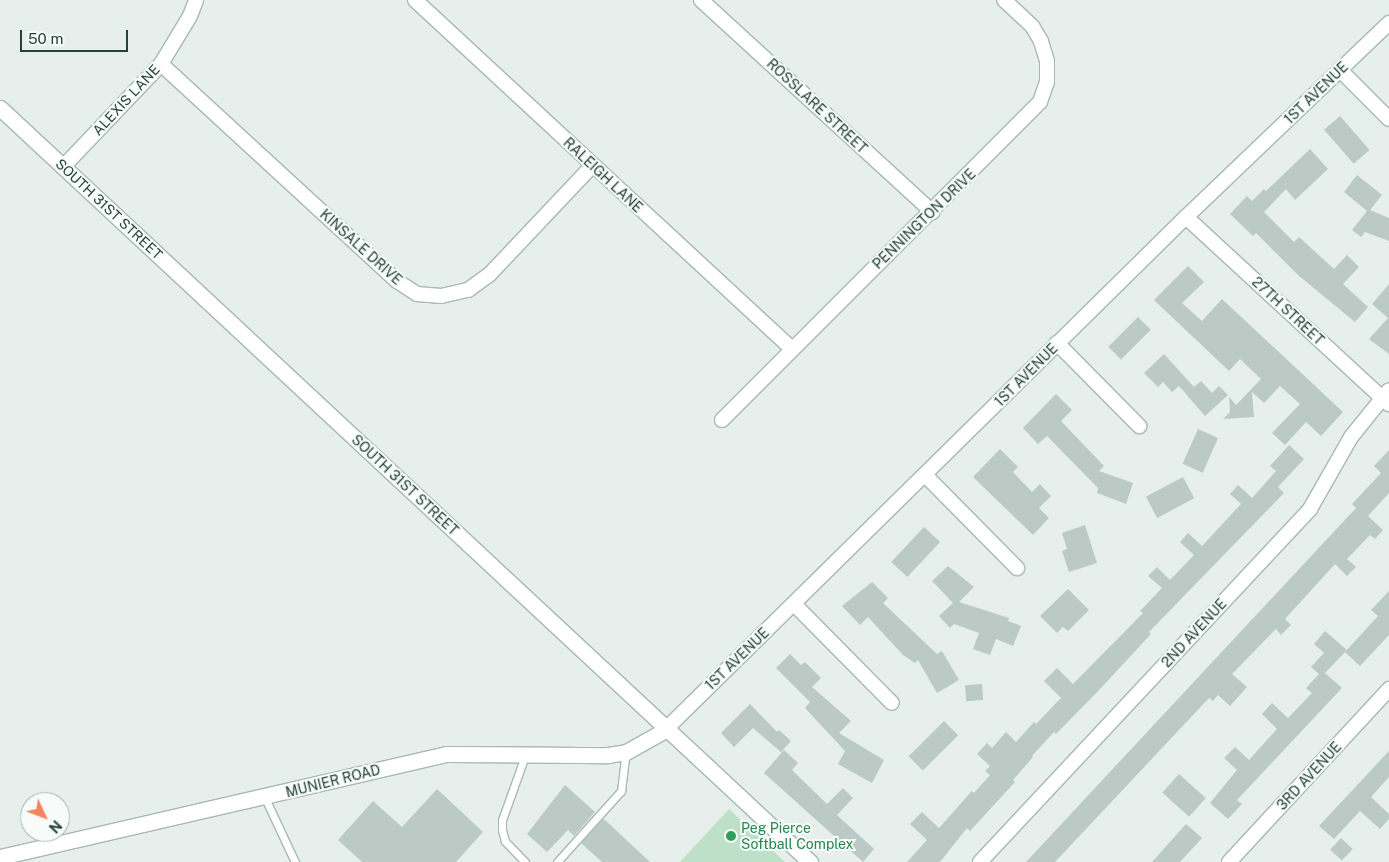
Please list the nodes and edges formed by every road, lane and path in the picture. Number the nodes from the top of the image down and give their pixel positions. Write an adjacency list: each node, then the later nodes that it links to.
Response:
1 (196, 0): 6 (street, ALEXIS LANE)
2 (415, 0): 10 (street, RALEIGH LANE)
3 (702, 0): 12 (street, ROSSLARE STREET)
4 (1004, 0): 12 (street, PENNINGTON DRIVE)
5 (1389, 23): 7 (street, 1ST AVENUE)
6 (161, 64): 10 (street, KINSALE DRIVE); 11 (street, ALEXIS LANE)
7 (1340, 70): 9 (street); 13 (street, 1ST AVENUE)
8 (0, 108): 11 (street, SOUTH 31ST STREET)
9 (1389, 119)
10 (593, 165): 15 (street, RALEIGH LANE)
11 (63, 167): 24 (street, SOUTH 31ST STREET)
12 (932, 212): 15 (street, PENNINGTON DRIVE)
13 (1186, 217): 14 (street, 1ST AVENUE); 16 (street, 27TH STREET)
14 (1057, 344): 18 (street); 19 (street, 1ST AVENUE)
15 (792, 349): 17 (street, PENNINGTON DRIVE)
16 (1387, 397): 33 (street, 2ND AVENUE)
17 (722, 420)
18 (1139, 426)
19 (925, 475): 20 (street); 21 (street, 1ST AVENUE)
20 (1017, 568)
21 (794, 604): 23 (street); 24 (street, 1ST AVENUE)
22 (1389, 689): 34 (street, 3RD AVENUE)
23 (892, 703)
24 (665, 730): 25 (street, MUNIER ROAD); 32 (street, SOUTH 31ST STREET)
25 (626, 752): 26 (street, MUNIER ROAD); 31 (lane)
26 (526, 753): 27 (street, MUNIER ROAD); 30 (lane)
27 (265, 798): 28 (street, MUNIER ROAD); 29 (lane)
28 (0, 857)
29 (295, 862)
30 (525, 862)
31 (557, 862)
32 (810, 862)
33 (980, 862)
34 (1229, 862)

